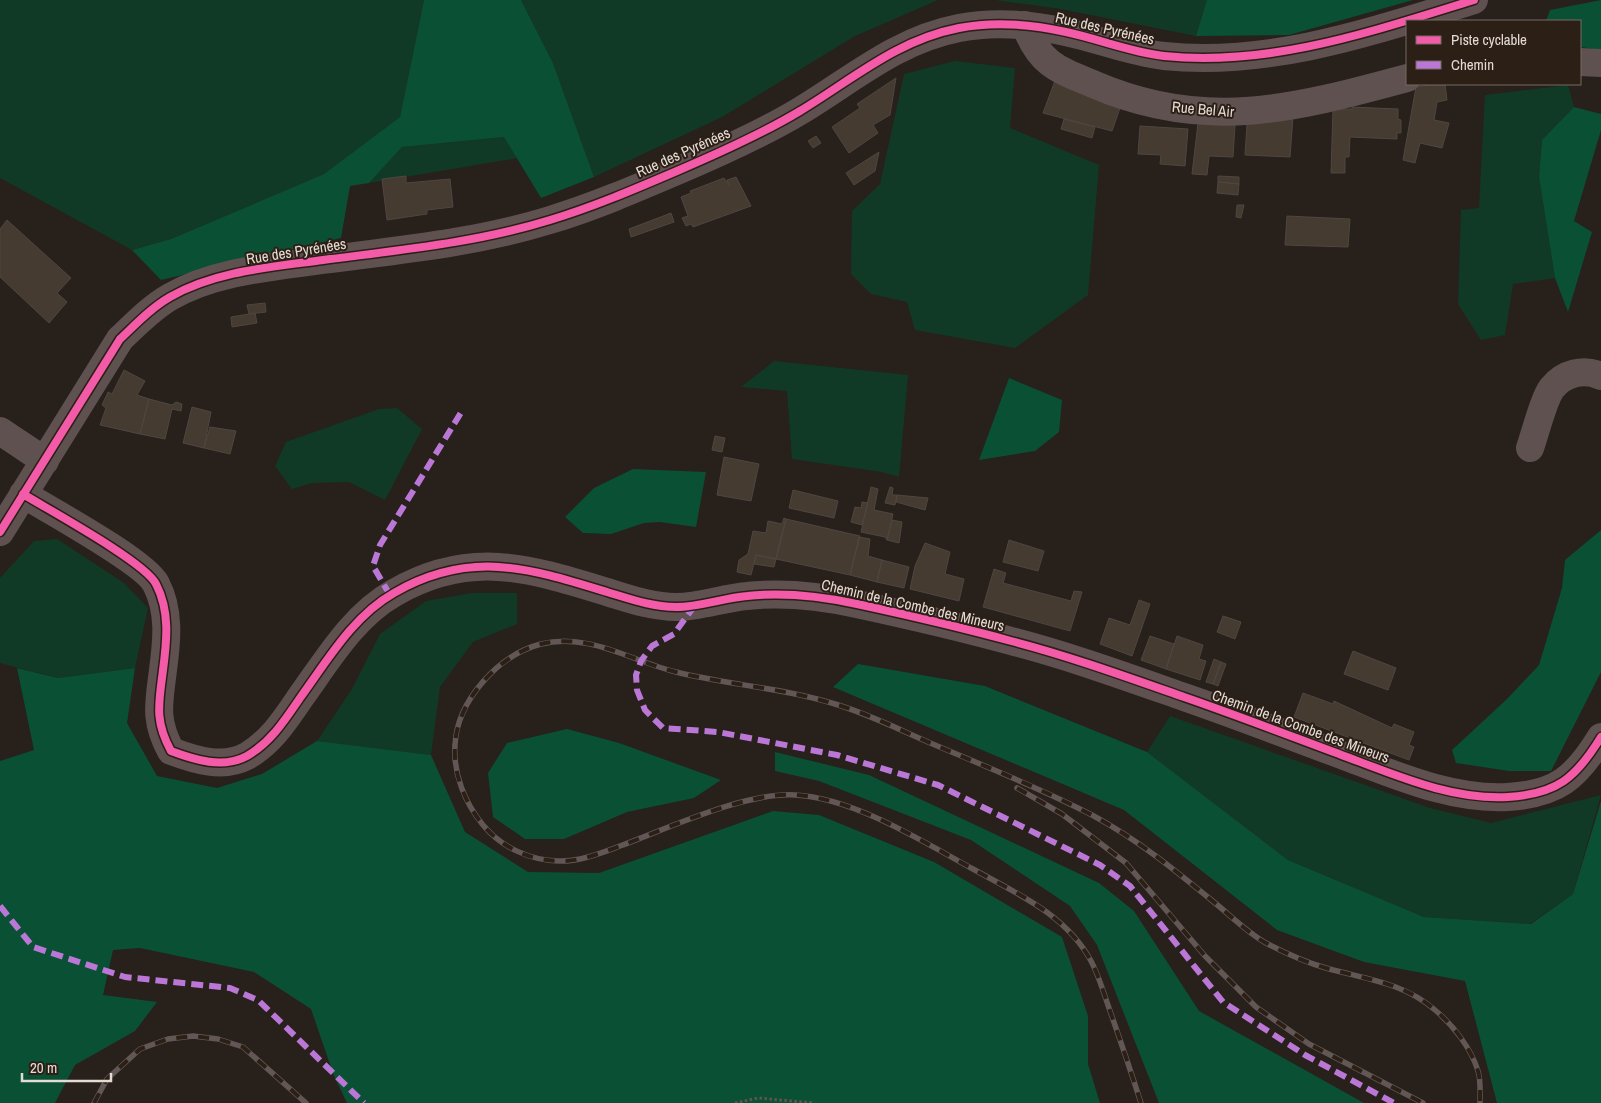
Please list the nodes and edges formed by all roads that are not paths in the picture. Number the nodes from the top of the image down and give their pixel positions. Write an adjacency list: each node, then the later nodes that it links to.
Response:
1 (1474, 0): 3 (street, Rue des Pyrénées)
2 (1406, 20): 4 (street, Rue des Pyrénées)
3 (1407, 20)
4 (1025, 25): 7 (street, Rue Bel Air); 11 (street, Rue des Pyrénées)
5 (1581, 62): 6 (street)
6 (1601, 63)
7 (1406, 78)
8 (1601, 376): 10 (street)
9 (0, 431): 11 (street)
10 (1530, 448)
11 (45, 461): 12 (street, Rue des Pyrénées)
12 (23, 494): 13 (street, Rue des Pyrénées); 14 (street, Chemin de la Combe des Mineurs)
13 (0, 532)
14 (1601, 737)

